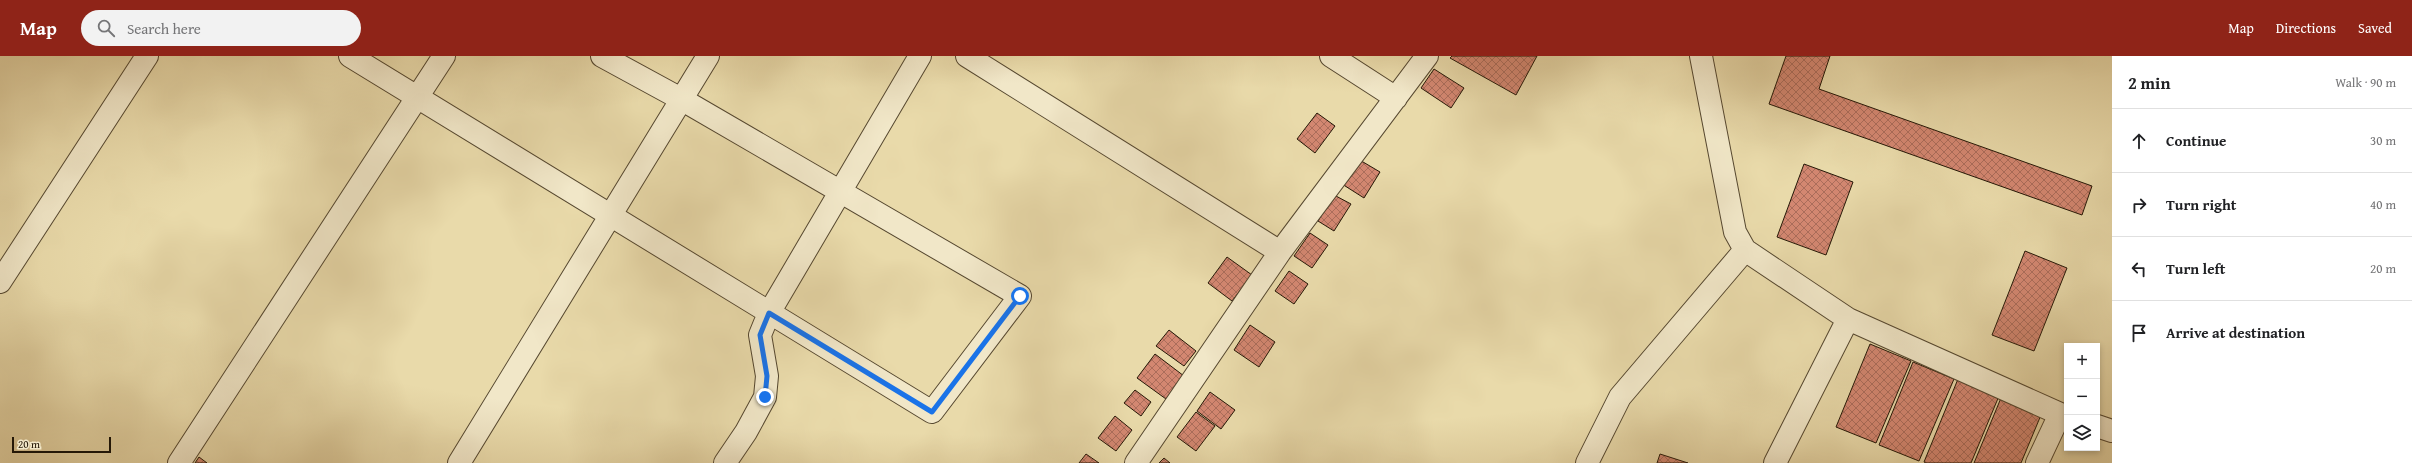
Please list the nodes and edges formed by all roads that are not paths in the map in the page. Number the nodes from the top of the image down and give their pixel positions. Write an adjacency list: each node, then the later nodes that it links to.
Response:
1 (147, 56): 18 (street)
2 (350, 56): 11 (street)
3 (444, 56): 11 (street)
4 (602, 56): 13 (street)
5 (708, 56): 13 (street)
6 (920, 56): 14 (street)
7 (967, 56): 17 (street)
8 (1330, 56): 12 (street)
9 (1427, 56): 12 (street)
10 (1701, 56): 16 (street)
11 (417, 98): 15 (street); 24 (street)
12 (1396, 98): 17 (street)
13 (681, 99): 14 (street); 15 (street)
14 (840, 191): 19 (street); 19 (street)
15 (610, 216): 19 (street); 25 (street)
16 (1745, 250): 20 (street); 28 (street)
17 (1280, 252): 27 (street)
18 (0, 282)
19 (769, 313): 26 (street)
20 (1848, 319): 21 (street); 29 (street)
21 (2063, 416): 30 (street)
22 (2100, 427): 23 (street)
23 (2112, 431)
24 (179, 463)
25 (459, 463)
26 (725, 463)
27 (1136, 463)
28 (1588, 463)
29 (1775, 463)
30 (2037, 463)

